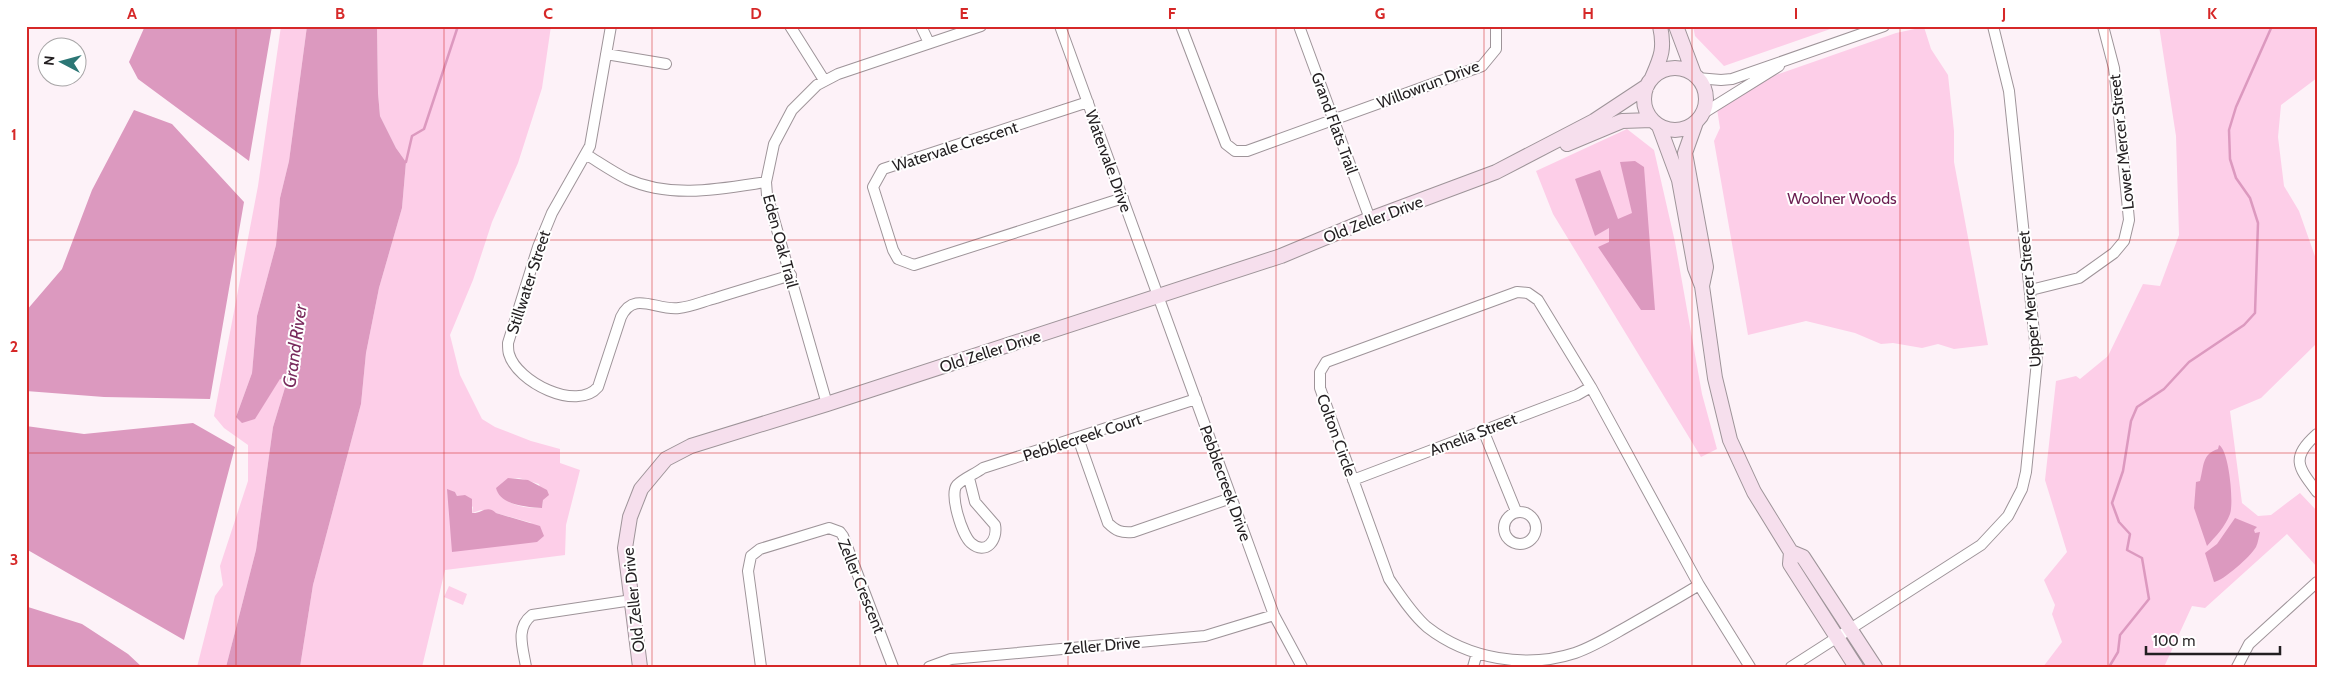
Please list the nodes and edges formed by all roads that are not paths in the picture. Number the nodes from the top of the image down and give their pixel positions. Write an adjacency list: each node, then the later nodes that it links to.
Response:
1 (611, 26): 15 (street)
2 (790, 26): 19 (street)
3 (921, 26): 14 (street)
4 (981, 26): 14 (street, Eden Oak Trail)
5 (1060, 26): 21 (street, Watervale Drive)
6 (1181, 26): 23 (street, Willowrun Drive)
7 (1299, 26): 23 (street, Grand Flats Trail)
8 (1496, 26): 23 (street, Willowrun Drive)
9 (1660, 26): 20 (street)
10 (1676, 26): 18 (street)
11 (1884, 26): 16 (street)
12 (1993, 26): 32 (street, Upper Mercer Street)
13 (2103, 26): 32 (street, Lower Mercer Street)
14 (929, 42): 19 (street, Eden Oak Trail)
15 (606, 54): 17 (street); 25 (street)
16 (1786, 60): 18 (street); 22 (street)
17 (666, 64)
18 (1696, 76): 20 (street); 22 (street)
19 (824, 80): 27 (street, Eden Oak Trail)
20 (1649, 82): 24 (street); 26 (street, Old Zeller Drive)
21 (1088, 102): 28 (street, Watervale Drive); 28 (street, Watervale Crescent)
22 (1699, 118): 24 (street); 31 (street)
23 (1333, 120): 29 (street, Grand Flats Trail)
24 (1655, 123): 26 (street, Old Zeller Drive); 31 (street)
25 (587, 155): 27 (street); 30 (street, Stillwater Street)
26 (1519, 161): 29 (street, Old Zeller Drive)
27 (766, 182): 30 (street, Eden Oak Trail)
28 (1123, 198): 33 (street, Watervale Drive)
29 (1370, 219): 33 (street, Old Zeller Drive)
30 (790, 275): 36 (street, Eden Oak Trail)
31 (1702, 286): 49 (street)
32 (2031, 290): 49 (street, Upper Mercer Street)
33 (1159, 296): 35 (street, Pebblecreek Drive); 36 (street, Old Zeller Drive)
34 (1591, 387): 37 (street, Amelia Street); 41 (street, Colton Circle); 46 (street, Colton Circle)
35 (1196, 399): 39 (street, Pebblecreek Court); 43 (street, Pebblecreek Drive)
36 (826, 404): 47 (street, Old Zeller Drive)
37 (1483, 430): 41 (street, Amelia Street); 44 (street)
38 (2317, 434): 42 (street)
39 (1078, 438): 40 (street, Pebblecreek Court); 43 (street)
40 (969, 478): 40 (street, Pebblecreek Court)
41 (1353, 480): 50 (street, Colton Circle)
42 (2317, 492)
43 (1231, 498): 48 (street, Pebblecreek Drive)
44 (1516, 511)
45 (2317, 582): 62 (street)
46 (1699, 585): 50 (street, Colton Circle); 58 (street, Colton Circle)
47 (632, 600): 51 (street); 52 (street, Old Zeller Drive)
48 (1274, 615): 55 (street, Zeller Drive); 56 (street, Pebblecreek Drive)
49 (1843, 632): 59 (street); 60 (street); 61 (street)
50 (1478, 654): 57 (street)
51 (526, 667)
52 (640, 667)
53 (761, 667): 54 (street, Zeller Crescent)
54 (894, 667)
55 (929, 667)
56 (1302, 667)
57 (1473, 667)
58 (1750, 667)
59 (1791, 667)
60 (1856, 667)
61 (1875, 667)
62 (2237, 667)

